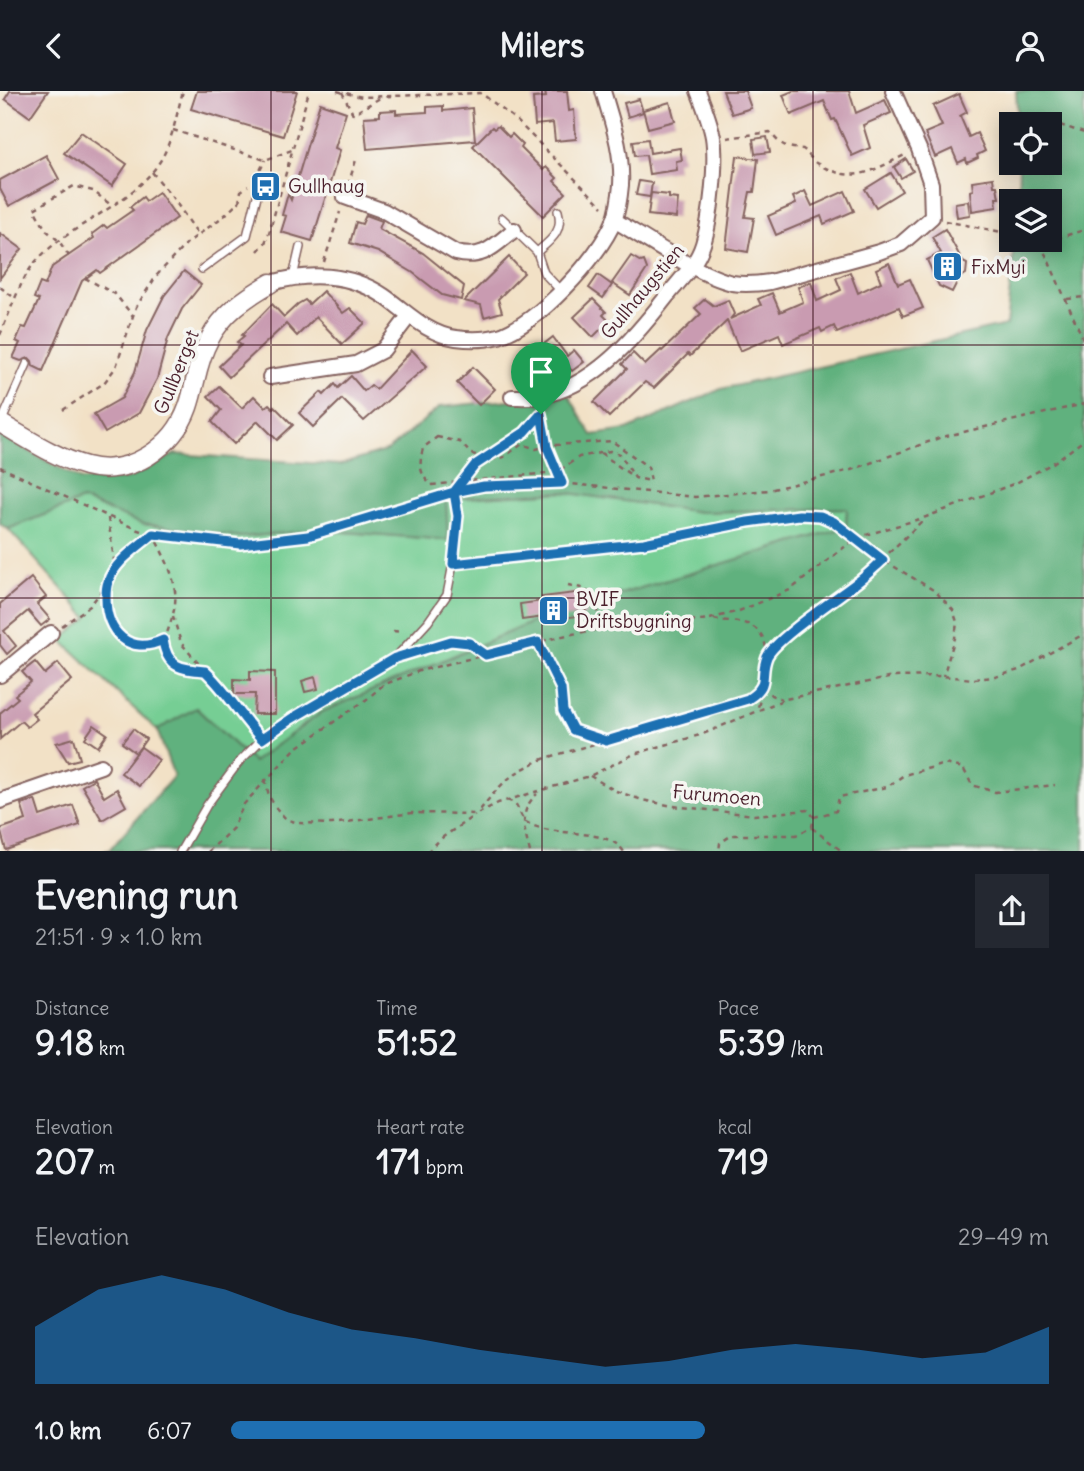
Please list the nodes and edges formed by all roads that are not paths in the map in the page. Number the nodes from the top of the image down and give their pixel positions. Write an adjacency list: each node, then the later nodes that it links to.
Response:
1 (603, 91): 8 (street)
2 (698, 91): 12 (street, Gullhaugstien)
3 (893, 91): 12 (street)
4 (259, 188): 13 (lane)
5 (345, 197): 9 (street)
6 (558, 211): 11 (lane)
7 (502, 218): 9 (lane)
8 (614, 220): 12 (street); 16 (street)
9 (514, 229): 11 (lane)
10 (300, 247): 14 (lane)
11 (537, 252): 16 (lane)
12 (692, 265): 20 (street, Gullhaugstien)
13 (202, 269)
14 (293, 277): 15 (street); 17 (street)
15 (271, 283): 21 (street, Gullberget)
16 (561, 291): 17 (street)
17 (409, 316): 19 (street)
18 (27, 364): 21 (lane)
19 (270, 377)
20 (512, 397)
21 (0, 423)
22 (454, 492): 27 (lane)
23 (51, 633): 24 (street)
24 (0, 675)
25 (101, 766): 26 (street)
26 (0, 801)
27 (181, 851)

